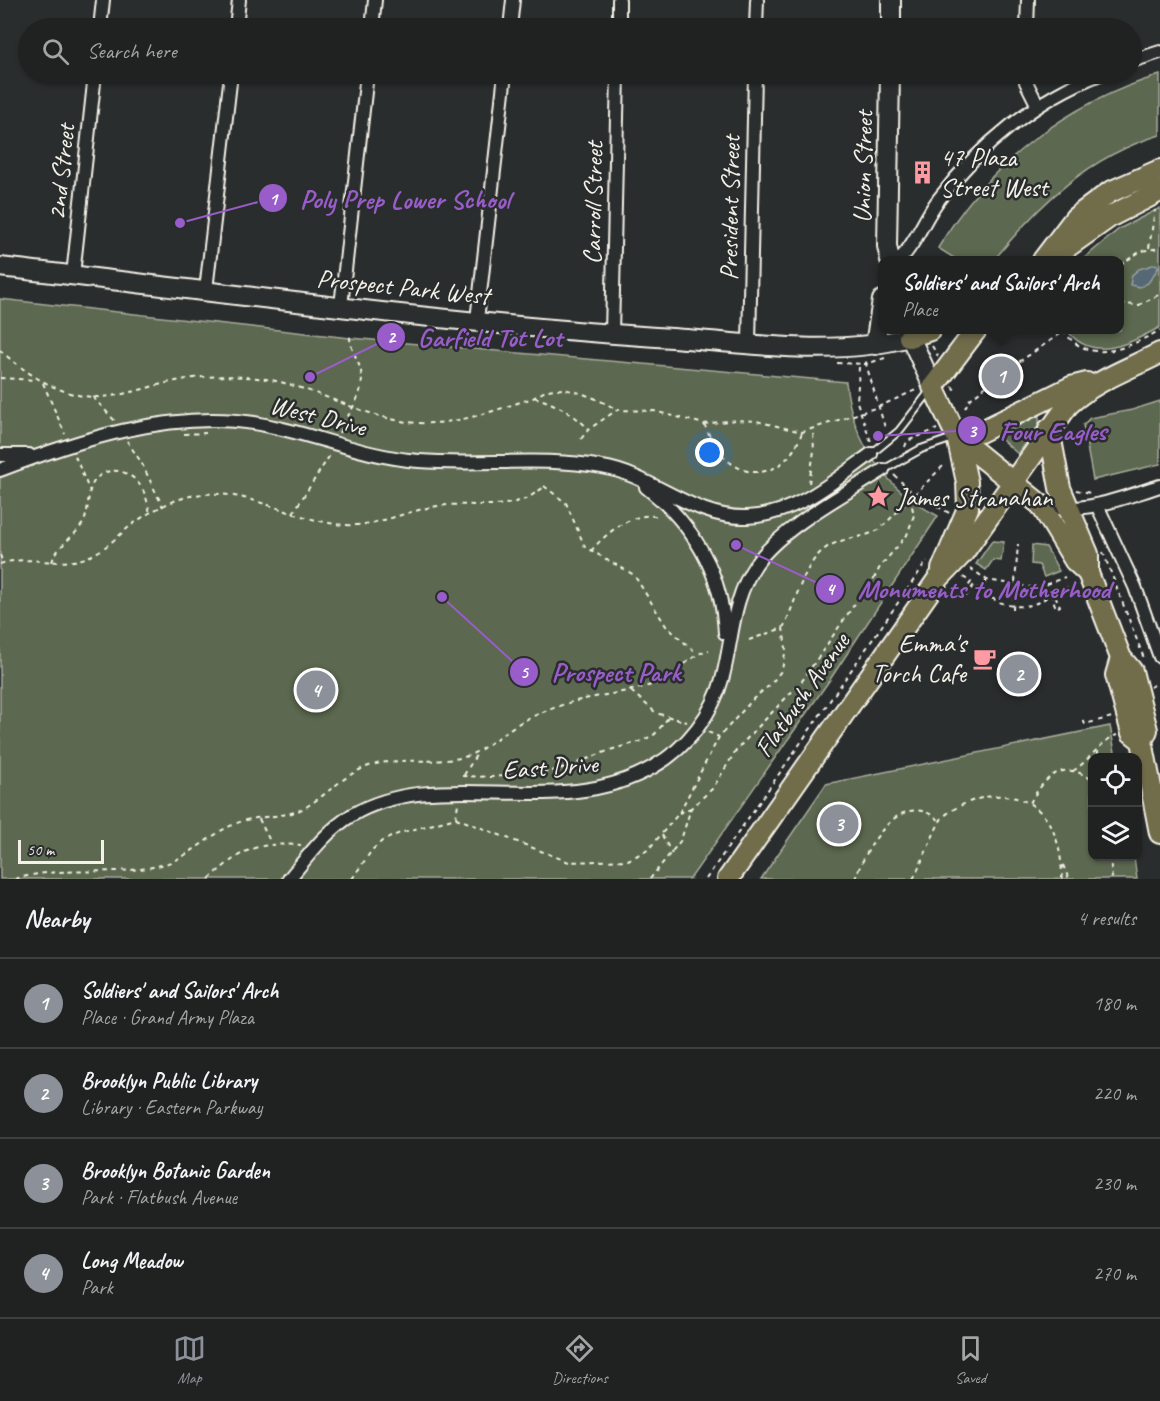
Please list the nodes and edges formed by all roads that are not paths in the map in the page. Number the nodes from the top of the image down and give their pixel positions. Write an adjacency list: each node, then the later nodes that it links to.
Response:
1 (103, 0): 9 (street)
2 (239, 0): 10 (street)
3 (375, 0): 11 (street)
4 (513, 0): 12 (street)
5 (619, 0): 13 (street)
6 (757, 0): 14 (street)
7 (891, 0): 15 (street)
8 (1028, 0): 16 (street)
9 (101, 18)
10 (237, 18)
11 (373, 18)
12 (511, 18)
13 (619, 18)
14 (756, 18)
15 (891, 18)
16 (1027, 18)
17 (1160, 52): 18 (street)
18 (1142, 58)
19 (94, 84): 36 (street, 2nd Street)
20 (230, 84): 37 (street)
21 (366, 84): 38 (street)
22 (504, 84): 39 (street)
23 (618, 84): 40 (street, Carroll Street)
24 (755, 84): 45 (street, President Street)
25 (890, 84): 31 (street, Union Street)
26 (1027, 84): 28 (street)
27 (1081, 84): 28 (street)
28 (1038, 106): 32 (street)
29 (1160, 170): 33 (main road)
30 (1157, 199): 34 (main road)
31 (889, 256)
32 (902, 256)
33 (1047, 256)
34 (1056, 256)
35 (0, 267): 36 (street, Prospect Park West)
36 (73, 275): 37 (street, Prospect Park West)
37 (206, 290): 38 (street, Prospect Park West)
38 (341, 306): 39 (street, Prospect Park West)
39 (477, 320): 40 (street, Prospect Park West)
40 (612, 334): 45 (street, Prospect Park West)
41 (882, 334): 46 (street)
42 (907, 334): 46 (street, Prospect Park West)
43 (908, 334): 49 (street)
44 (972, 334): 49 (main road)
45 (749, 343): 46 (street, Prospect Park West)
46 (882, 351)
47 (1160, 353): 48 (main road)
48 (1110, 377): 50 (main road, Flatbush Avenue); 51 (main road)
49 (926, 386): 51 (main road); 52 (lane, West Drive)
50 (1049, 429): 58 (main road, Flatbush Avenue); 62 (main road)
51 (957, 437): 56 (lane, East Drive); 58 (main road); 64 (main road)
52 (872, 449): 57 (street, West Drive)
53 (0, 455): 54 (street)
54 (40, 455): 55 (street, West Drive); 57 (street, West Drive)
55 (0, 470)
56 (887, 472): 66 (street, East Drive)
57 (628, 474): 66 (street, West Drive)
58 (1012, 482): 60 (main road); 64 (main road, Flatbush Avenue)
59 (1160, 486): 61 (street)
60 (1041, 505): 62 (street); 63 (main road)
61 (1097, 505): 62 (street); 65 (street)
62 (1067, 509): 63 (main road)
63 (1088, 573): 67 (main road)
64 (938, 579): 69 (main road, Flatbush Avenue)
65 (1160, 657)
66 (726, 658): 68 (street, East Drive)
67 (1160, 833)
68 (289, 879)
69 (728, 879)

